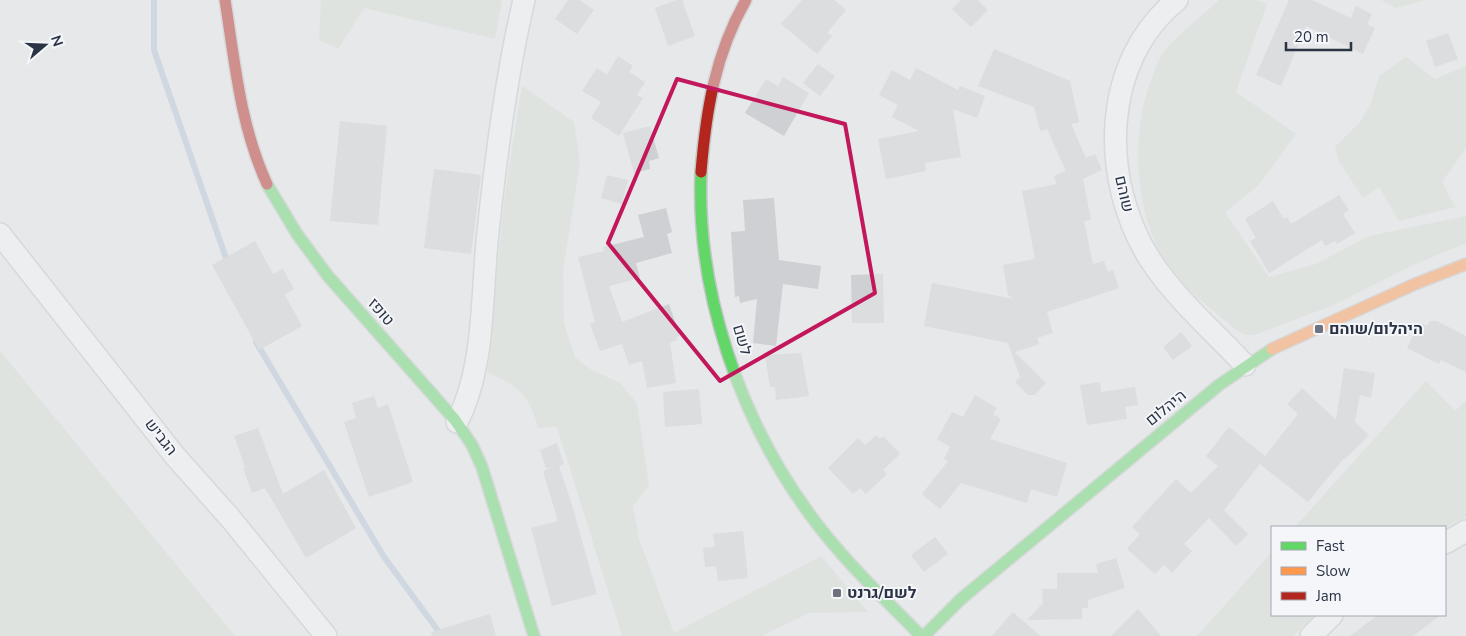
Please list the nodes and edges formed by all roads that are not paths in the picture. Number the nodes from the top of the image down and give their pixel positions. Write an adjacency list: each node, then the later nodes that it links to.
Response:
1 (226, 0): 8 (street, טופז)
2 (524, 0): 8 (street)
3 (746, 0): 14 (street, לשם)
4 (1177, 0): 7 (street, שוהם)
5 (0, 234): 12 (street, הגביש)
6 (1466, 264): 7 (street, היהלום)
7 (1245, 365): 14 (street, היהלום)
8 (457, 422): 13 (street, טופז)
9 (1466, 531): 10 (street)
10 (1446, 542)
11 (1331, 616): 15 (street)
12 (326, 636)
13 (534, 636)
14 (923, 636)
15 (1311, 636)

